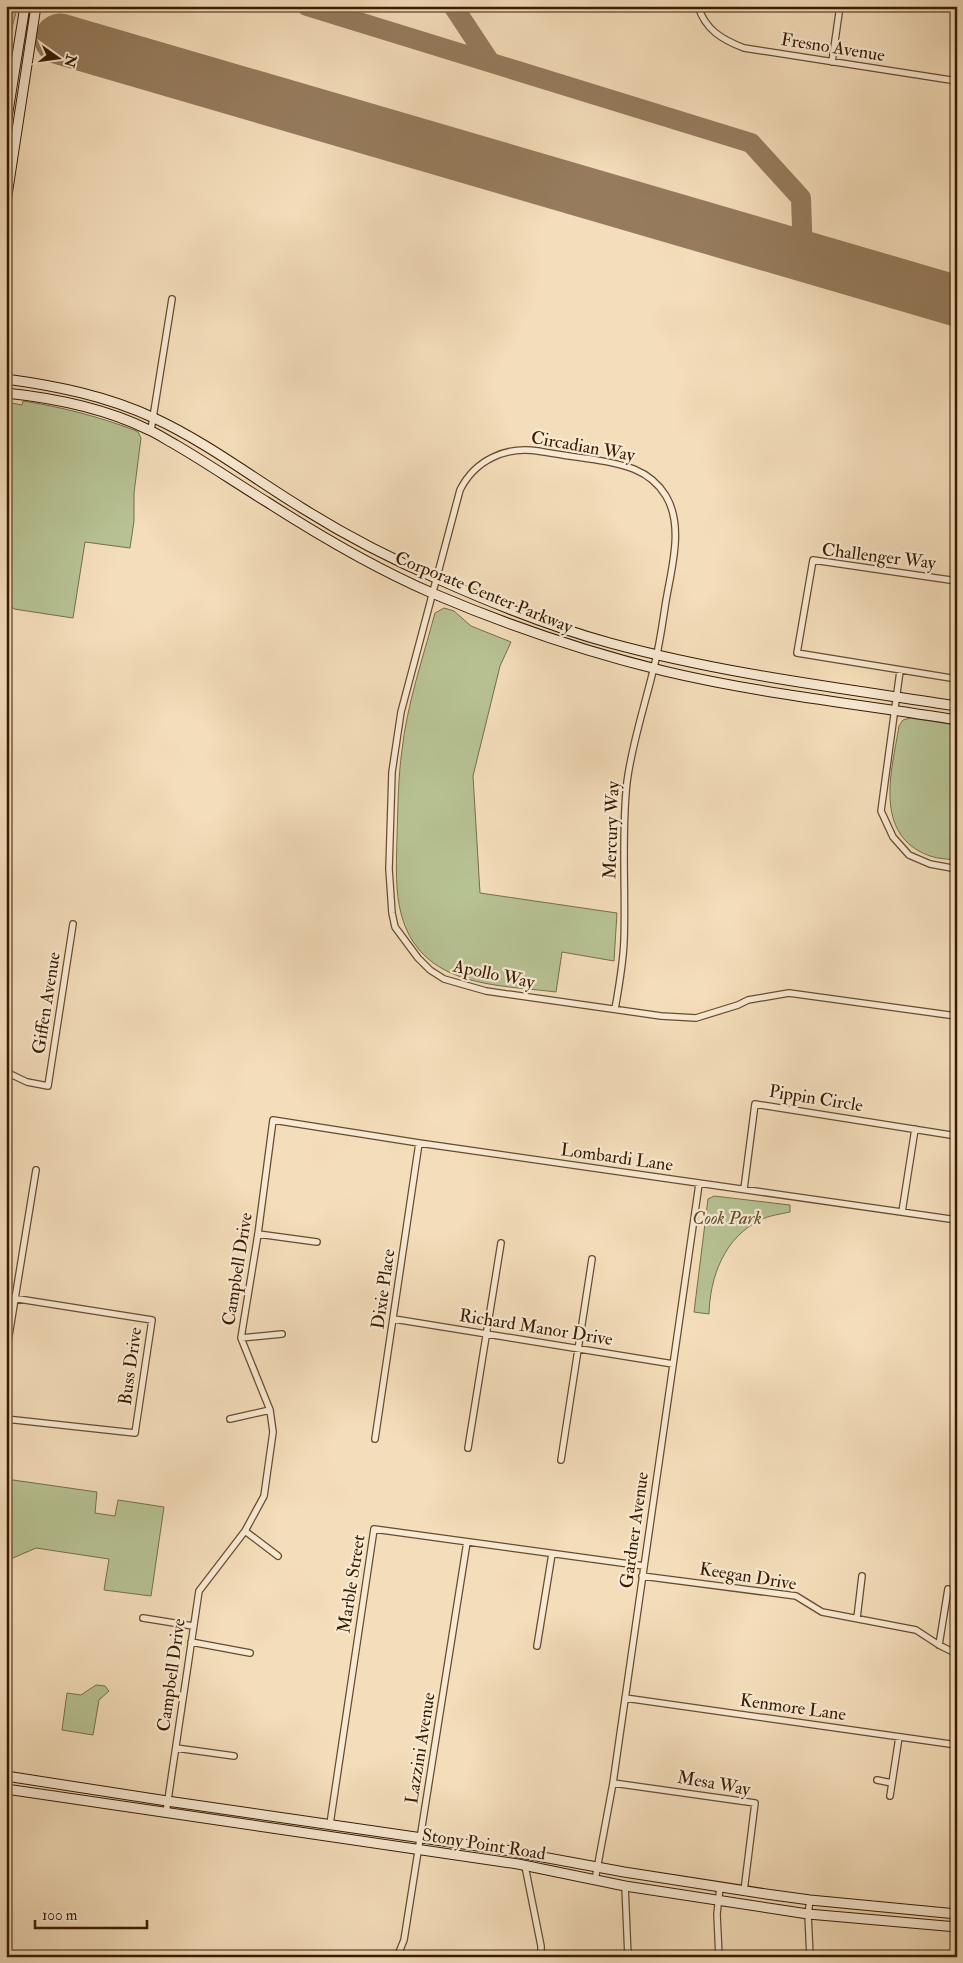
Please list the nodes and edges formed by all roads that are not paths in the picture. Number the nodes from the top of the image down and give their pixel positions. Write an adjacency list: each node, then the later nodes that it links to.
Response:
1 (24, 6): 7 (street)
2 (36, 6): 8 (street)
3 (698, 6): 5 (street, Fresno Avenue)
4 (840, 6): 5 (street)
5 (832, 62): 6 (street, Fresno Avenue)
6 (957, 81)
7 (9, 84): 8 (street); 9 (street)
8 (24, 88): 10 (street)
9 (6, 124)
10 (6, 202)
11 (172, 299): 14 (street)
12 (6, 378): 14 (street, Corporate Center Parkway)
13 (6, 393): 15 (street, Corporate Center Parkway)
14 (153, 418): 15 (street); 16 (street, Corporate Center Parkway)
15 (151, 430): 18 (street, Corporate Center Parkway)
16 (436, 579): 18 (street, Apollo Way); 19 (street, Corporate Center Parkway); 19 (street, Circadian Way)
17 (957, 581): 21 (street, Challenger Way)
18 (432, 593): 20 (street, Corporate Center Parkway); 29 (street, Apollo Way)
19 (657, 655): 20 (street, Mercury Way); 23 (street, Corporate Center Parkway)
20 (654, 669): 25 (street, Corporate Center Parkway); 29 (street, Mercury Way)
21 (900, 671): 22 (street, Challenger Way); 23 (street)
22 (957, 679)
23 (896, 697): 24 (street, Corporate Center Parkway); 25 (street)
24 (957, 706)
25 (894, 711): 26 (street, Corporate Center Parkway); 27 (street)
26 (957, 720)
27 (957, 869)
28 (74, 924): 31 (street, Giffen Avenue)
29 (615, 1009): 30 (street, Apollo Way)
30 (956, 1015)
31 (6, 1072)
32 (273, 1120): 35 (street, Lombardi Lane); 41 (street, Campbell Drive)
33 (915, 1129): 34 (street, Pippin Circle); 38 (street, Pippin Circle); 39 (street)
34 (957, 1136)
35 (419, 1143): 37 (street, Lombardi Lane); 47 (street, Dixie Place)
36 (36, 1170): 46 (street)
37 (699, 1184): 38 (street, Lombardi Lane); 53 (street, Gardner Avenue)
38 (744, 1189): 39 (street, Lombardi Lane)
39 (902, 1212): 40 (street, Lombardi Lane)
40 (957, 1220)
41 (258, 1234): 42 (street); 50 (street, Campbell Drive)
42 (317, 1242)
43 (501, 1243): 49 (street)
44 (592, 1258): 51 (street)
45 (6, 1298): 46 (street, Buss Drive)
46 (14, 1299): 52 (street); 55 (street, Buss Drive)
47 (394, 1319): 49 (street, Richard Manor Drive); 57 (street, Dixie Place)
48 (282, 1334): 50 (street)
49 (487, 1334): 51 (street, Richard Manor Drive); 58 (street)
50 (241, 1338): 54 (street, Campbell Drive)
51 (578, 1349): 53 (street, Richard Manor Drive); 59 (street)
52 (6, 1354)
53 (673, 1364): 64 (street, Gardner Avenue)
54 (270, 1410): 56 (street); 60 (street, Campbell Drive)
55 (6, 1419)
56 (230, 1420)
57 (375, 1440)
58 (468, 1448)
59 (562, 1460)
60 (246, 1531): 63 (street); 70 (street, Campbell Drive)
61 (467, 1542): 62 (street, Marble Street); 89 (street, Marble Street); 90 (street, Lazzini Avenue)
62 (552, 1554): 64 (street, Marble Street); 73 (street)
63 (278, 1556)
64 (644, 1566): 65 (street, Gardner Avenue)
65 (642, 1576): 69 (street, Keegan Drive); 76 (street, Gardner Avenue)
66 (862, 1576): 69 (street)
67 (948, 1588): 72 (street)
68 (143, 1618): 70 (street)
69 (857, 1618): 72 (street, Keegan Drive)
70 (193, 1626): 71 (street, Campbell Drive)
71 (191, 1642): 74 (street); 79 (street, Campbell Drive)
72 (939, 1645): 75 (street, Keegan Drive)
73 (537, 1646)
74 (250, 1653)
75 (957, 1654)
76 (625, 1698): 77 (street, Kenmore Lane); 83 (street, Gardner Avenue)
77 (900, 1737): 78 (street, Kenmore Lane); 84 (street)
78 (957, 1745)
79 (176, 1748): 80 (street); 87 (street, Campbell Drive)
80 (234, 1756)
81 (6, 1776): 87 (street, Stony Point Road)
82 (877, 1780): 84 (street)
83 (613, 1783): 93 (street, Gardner Avenue); 97 (street, Mesa Way)
84 (892, 1783): 86 (street)
85 (6, 1789): 88 (street, Stony Point Road)
86 (890, 1796)
87 (167, 1801): 88 (street, Campbell Drive); 89 (street, Stony Point Road)
88 (166, 1813): 91 (street, Stony Point Road)
89 (330, 1824): 90 (street, Stony Point Road)
90 (421, 1838): 91 (street, Lazzini Avenue); 93 (street, Stony Point Road)
91 (420, 1850): 92 (street, Stony Point Road); 105 (street, Lazzini Avenue)
92 (525, 1866): 94 (street, Stony Point Road); 106 (street)
93 (597, 1868): 94 (street, Gardner Avenue); 96 (street, Stony Point Road)
94 (595, 1880): 95 (street, Stony Point Road)
95 (625, 1886): 98 (street, Stony Point Road); 107 (street)
96 (720, 1887): 97 (street, Stony Point Road); 98 (street)
97 (744, 1890): 99 (street, Stony Point Road)
98 (717, 1900): 101 (street, Stony Point Road); 108 (street)
99 (810, 1900): 100 (street, Stony Point Road); 101 (street)
100 (932, 1911): 102 (street, Stony Point Road); 103 (street)
101 (808, 1914): 103 (street, Stony Point Road); 109 (street)
102 (957, 1914)
103 (895, 1921): 104 (street, Stony Point Road)
104 (957, 1927)
105 (397, 1957)
106 (541, 1957)
107 (628, 1957)
108 (719, 1957)
109 (810, 1957)

